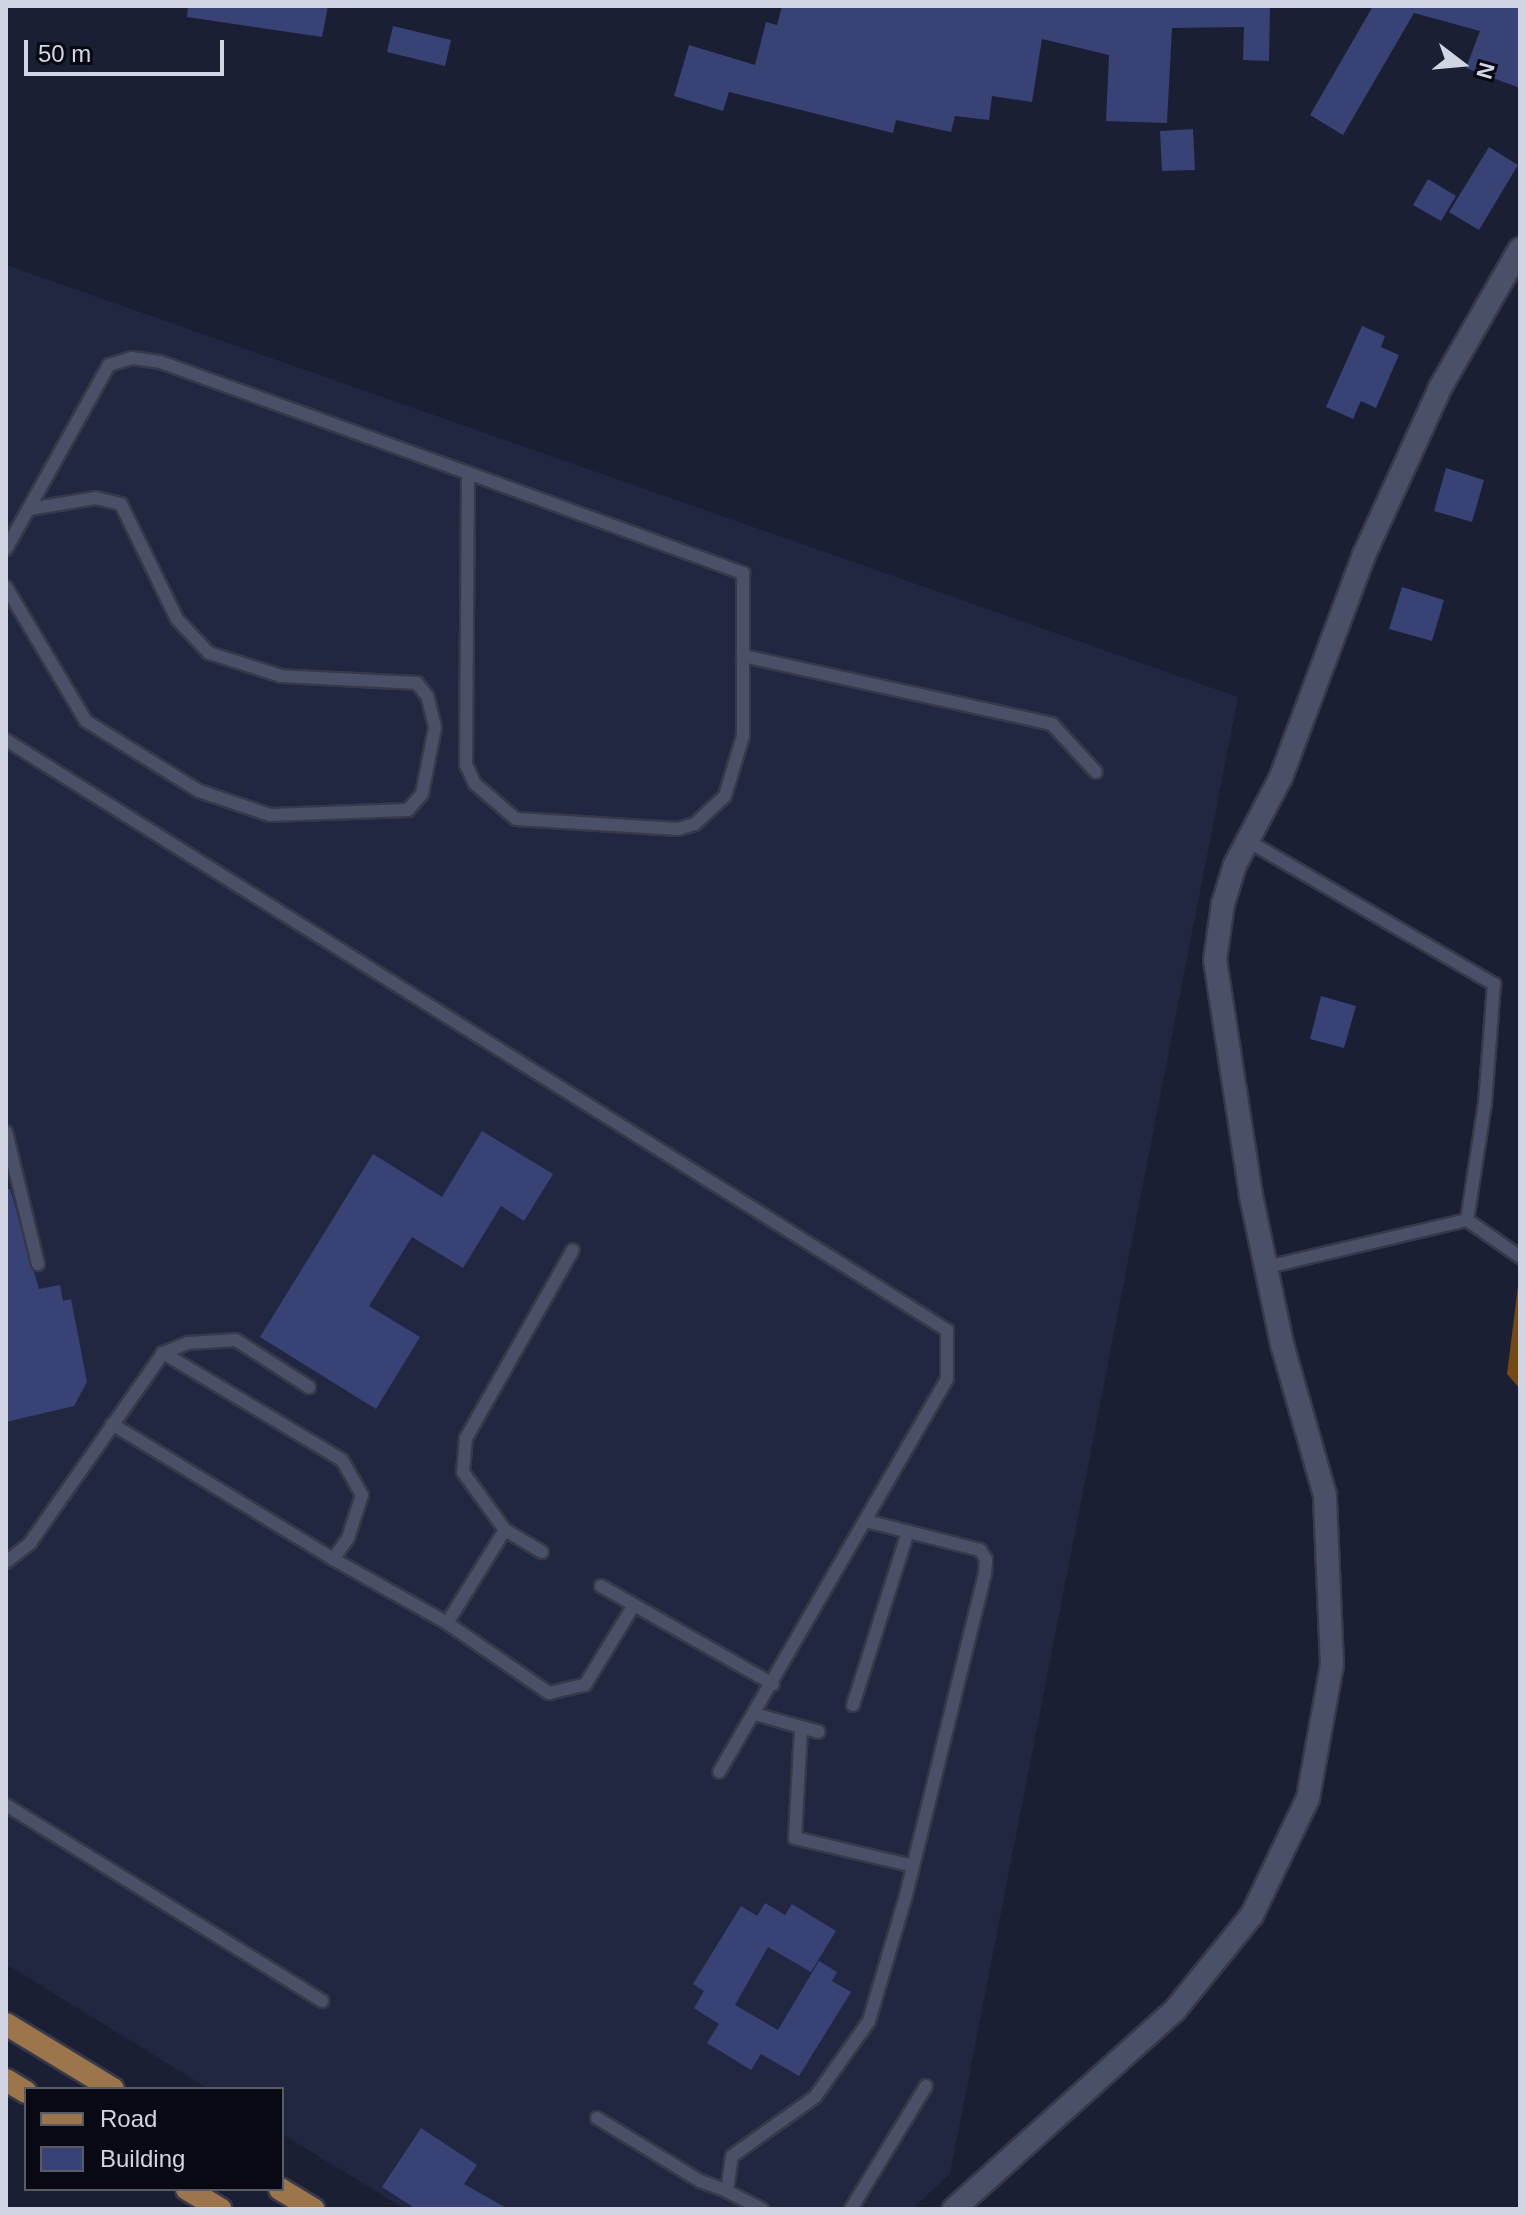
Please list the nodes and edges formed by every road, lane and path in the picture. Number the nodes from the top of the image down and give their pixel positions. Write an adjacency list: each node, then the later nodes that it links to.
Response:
1 (1520, 249): 9 (street)
2 (468, 473): 3 (lane); 6 (lane); 6 (lane)
3 (29, 509): 4 (lane); 5 (lane)
4 (6, 549)
5 (6, 587)
6 (743, 656): 8 (lane)
7 (6, 740): 19 (lane)
8 (1096, 772)
9 (1248, 841): 11 (lane); 15 (street)
10 (6, 1132): 14 (lane)
11 (1467, 1220): 13 (lane); 15 (lane)
12 (573, 1250): 20 (lane)
13 (1520, 1257)
14 (38, 1264)
15 (1266, 1267): 50 (street)
16 (163, 1353): 17 (lane); 18 (lane); 23 (lane)
17 (309, 1387)
18 (112, 1424): 23 (lane); 24 (lane)
19 (866, 1521): 21 (lane); 28 (lane)
20 (505, 1530): 22 (lane); 27 (lane)
21 (908, 1532): 29 (lane); 35 (lane)
22 (542, 1552)
23 (333, 1559): 27 (lane)
24 (6, 1562)
25 (601, 1586): 26 (lane)
26 (634, 1605): 27 (lane); 28 (lane)
27 (447, 1623)
28 (773, 1684): 30 (lane)
29 (853, 1705)
30 (755, 1714): 31 (lane); 33 (lane)
31 (801, 1730): 32 (lane); 35 (lane)
32 (819, 1732)
33 (719, 1772)
34 (6, 1805): 36 (lane)
35 (913, 1866): 45 (lane)
36 (322, 2001)
37 (6, 2024): 40 (main road)
38 (6, 2080): 41 (main road)
39 (926, 2086): 49 (lane)
40 (110, 2087)
41 (24, 2091)
42 (597, 2118): 45 (lane)
43 (190, 2191): 46 (main road)
44 (283, 2191): 47 (main road)
45 (727, 2191): 48 (lane)
46 (220, 2209)
47 (313, 2209)
48 (762, 2209)
49 (851, 2209)
50 (954, 2209)

